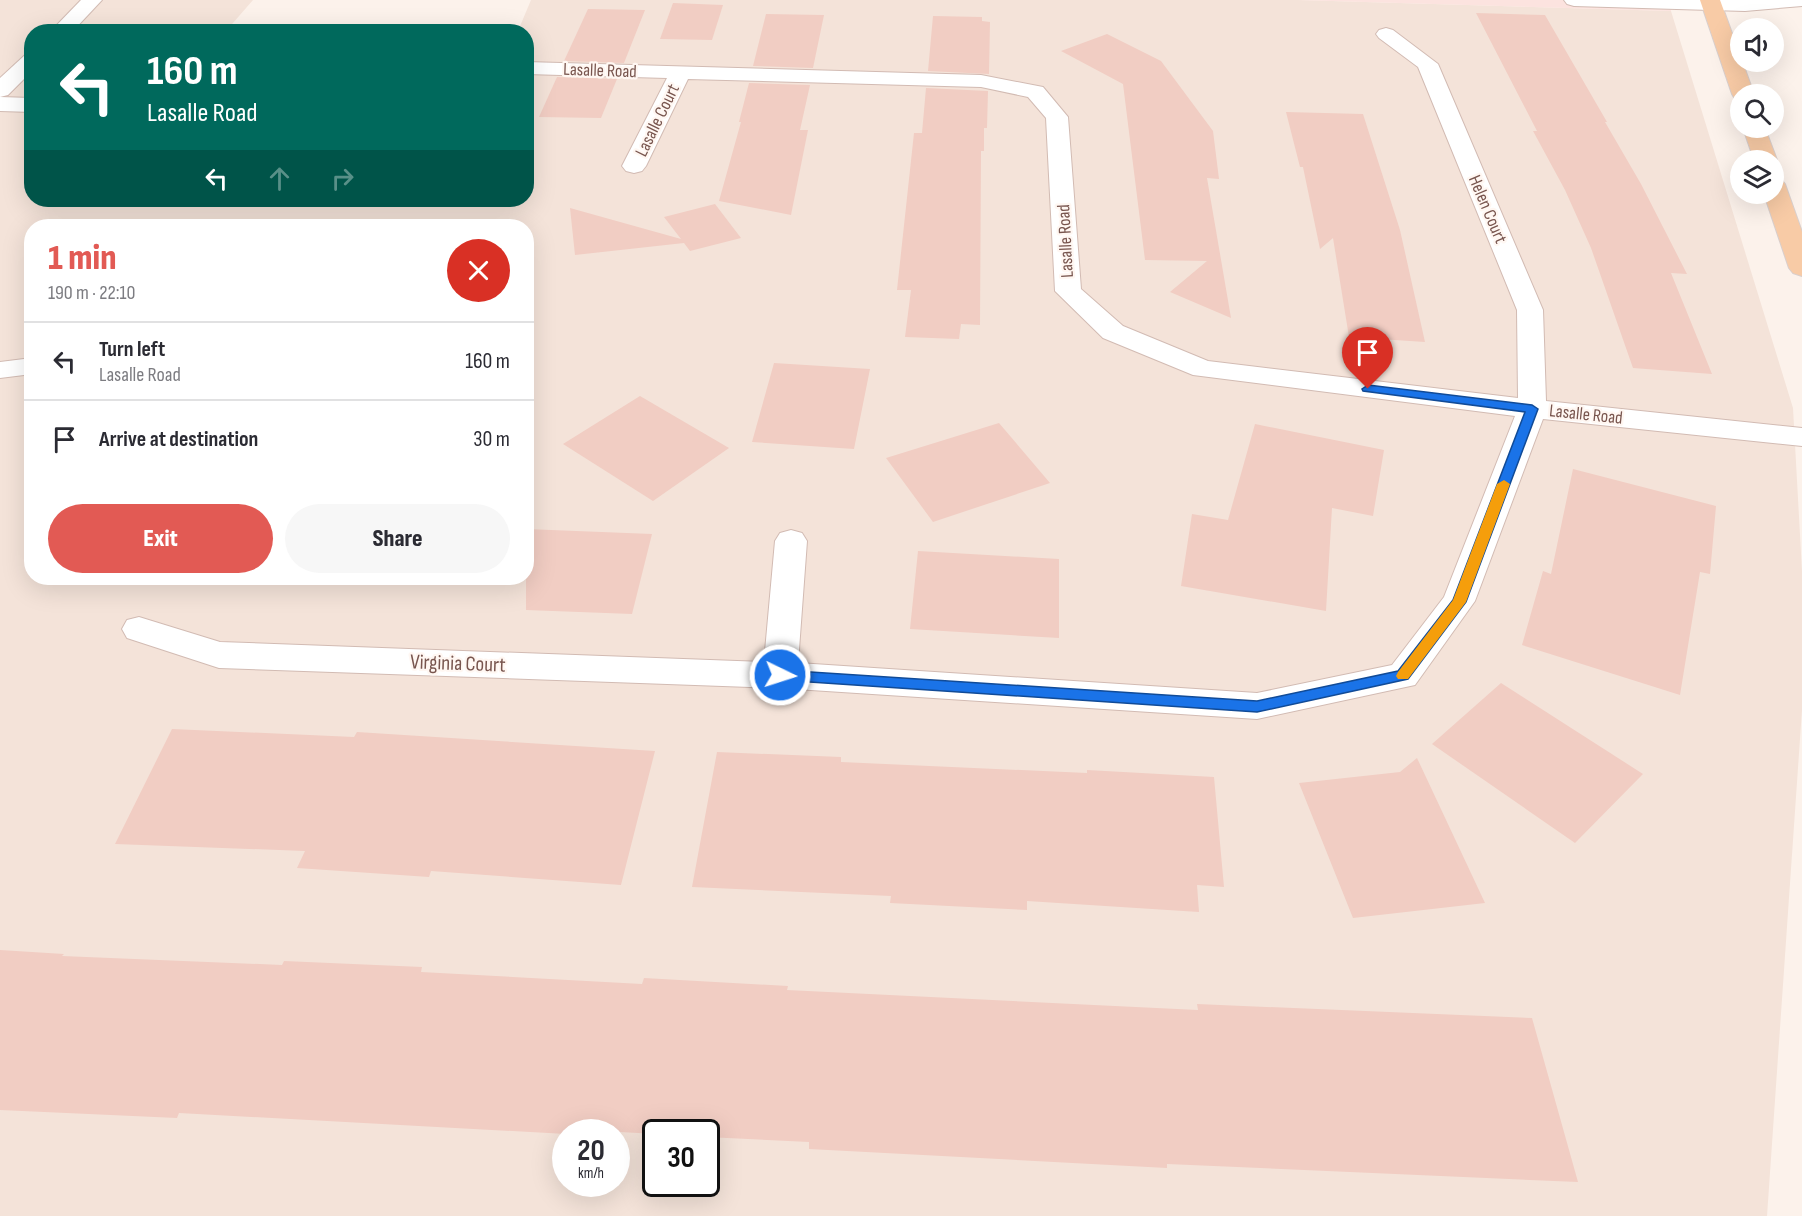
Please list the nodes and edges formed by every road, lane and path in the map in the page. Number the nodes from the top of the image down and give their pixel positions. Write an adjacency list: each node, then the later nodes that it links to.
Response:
1 (92, 0): 6 (street)
2 (1574, 0): 3 (street)
3 (1592, 0): 5 (street)
4 (1802, 0): 5 (street)
5 (1711, 2): 11 (main road)
6 (68, 24)
7 (1386, 34): 20 (street, Helen Court)
8 (24, 67): 12 (street)
9 (534, 68): 10 (street, Lasalle Road)
10 (680, 73): 15 (street, Lasalle Court); 20 (street, Lasalle Road)
11 (1740, 84)
12 (0, 90)
13 (0, 104): 14 (street)
14 (24, 105)
15 (634, 166)
16 (1780, 204): 17 (main road)
17 (1802, 268)
18 (24, 367): 19 (street)
19 (0, 370)
20 (1532, 409): 21 (street, Lasalle Road); 24 (street, Virginia Court)
21 (1802, 438)
22 (791, 541): 24 (street)
23 (139, 629): 24 (street, Virginia Court)
24 (780, 675)

